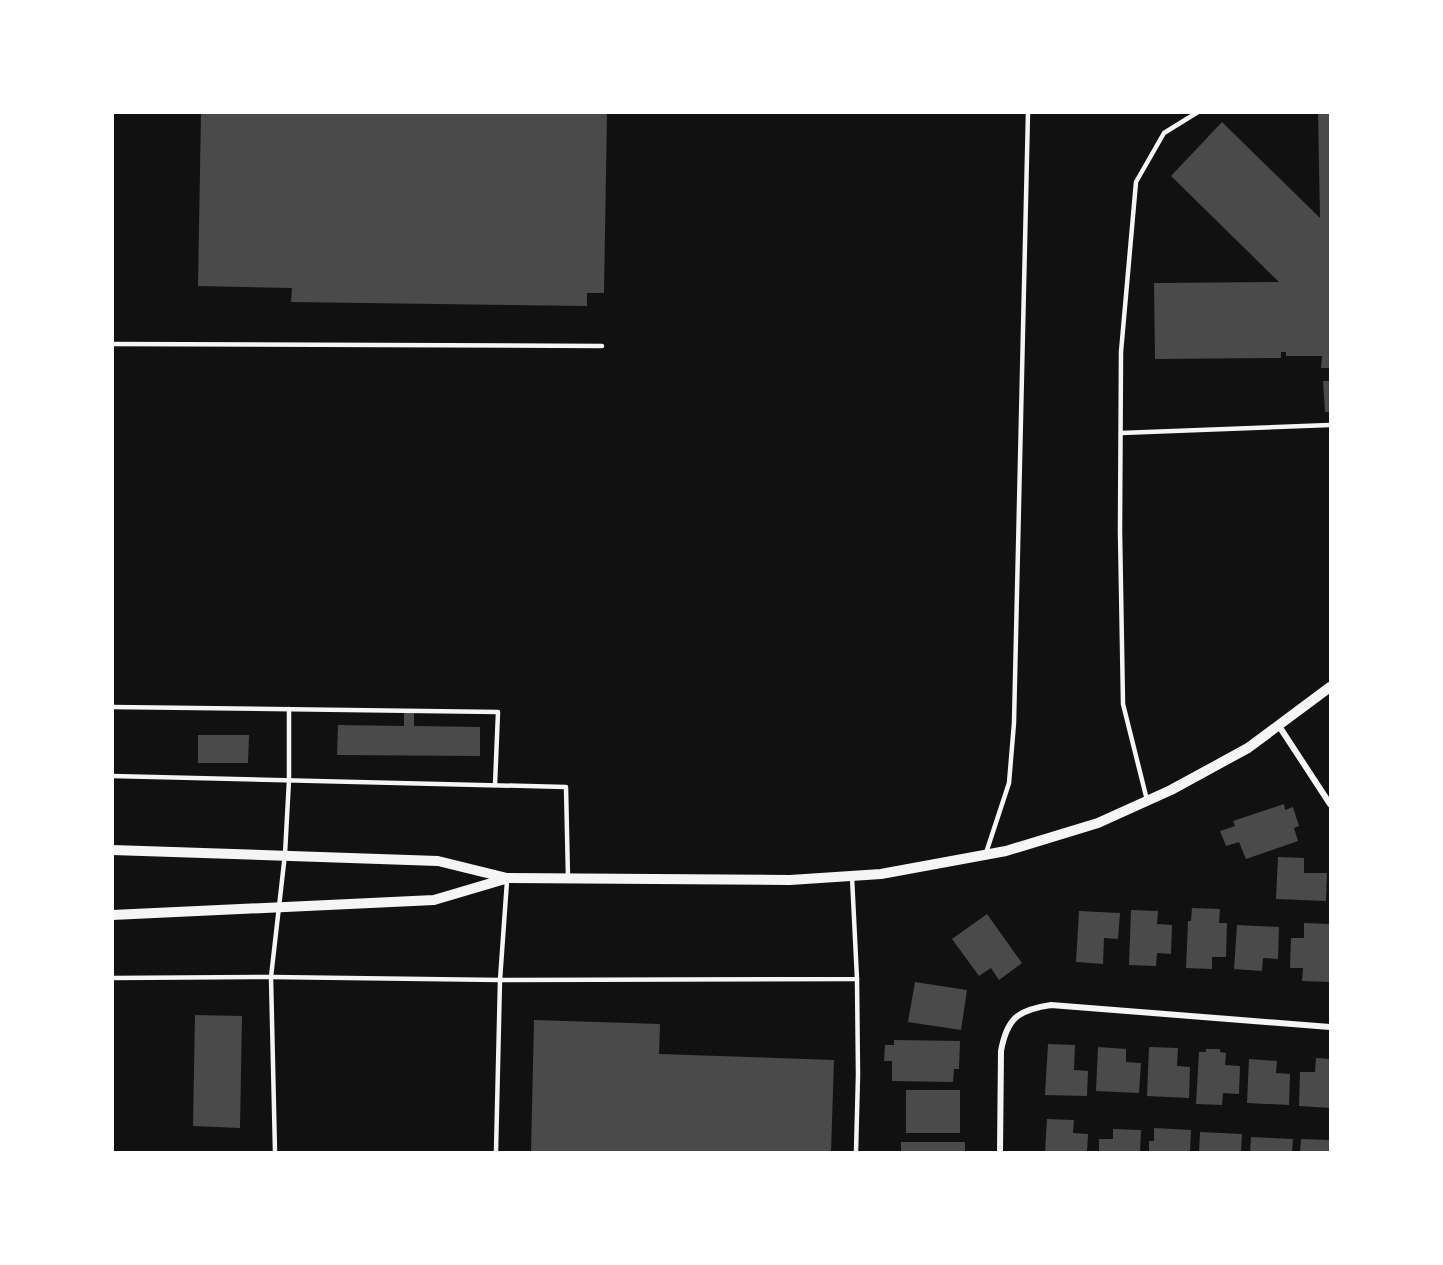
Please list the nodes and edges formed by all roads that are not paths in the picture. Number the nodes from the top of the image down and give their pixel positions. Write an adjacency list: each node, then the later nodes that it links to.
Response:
1 (1028, 112): 18 (lane)
2 (1198, 112): 6 (lane)
3 (112, 344): 4 (lane)
4 (602, 345)
5 (1330, 426): 6 (lane)
6 (1121, 433): 14 (lane)
7 (1330, 687): 10 (street)
8 (112, 707): 9 (lane)
9 (289, 709): 12 (lane); 13 (lane)
10 (1279, 726): 14 (street); 15 (street)
11 (112, 776): 12 (lane)
12 (289, 780): 13 (lane); 17 (lane)
13 (495, 785): 21 (lane)
14 (1147, 801): 18 (street)
15 (1330, 804)
16 (112, 850): 17 (street)
17 (285, 854): 20 (street); 22 (lane)
18 (986, 854): 19 (street)
19 (852, 876): 21 (street); 26 (lane)
20 (507, 878): 21 (street); 22 (street); 27 (lane)
21 (568, 878)
22 (279, 908): 23 (street); 24 (lane)
23 (112, 915)
24 (272, 977): 25 (lane); 27 (lane); 29 (lane)
25 (112, 978)
26 (857, 979): 27 (lane); 31 (lane)
27 (500, 980): 30 (lane)
28 (1330, 1027): 32 (street)
29 (275, 1152)
30 (496, 1152)
31 (856, 1152)
32 (1000, 1152)

